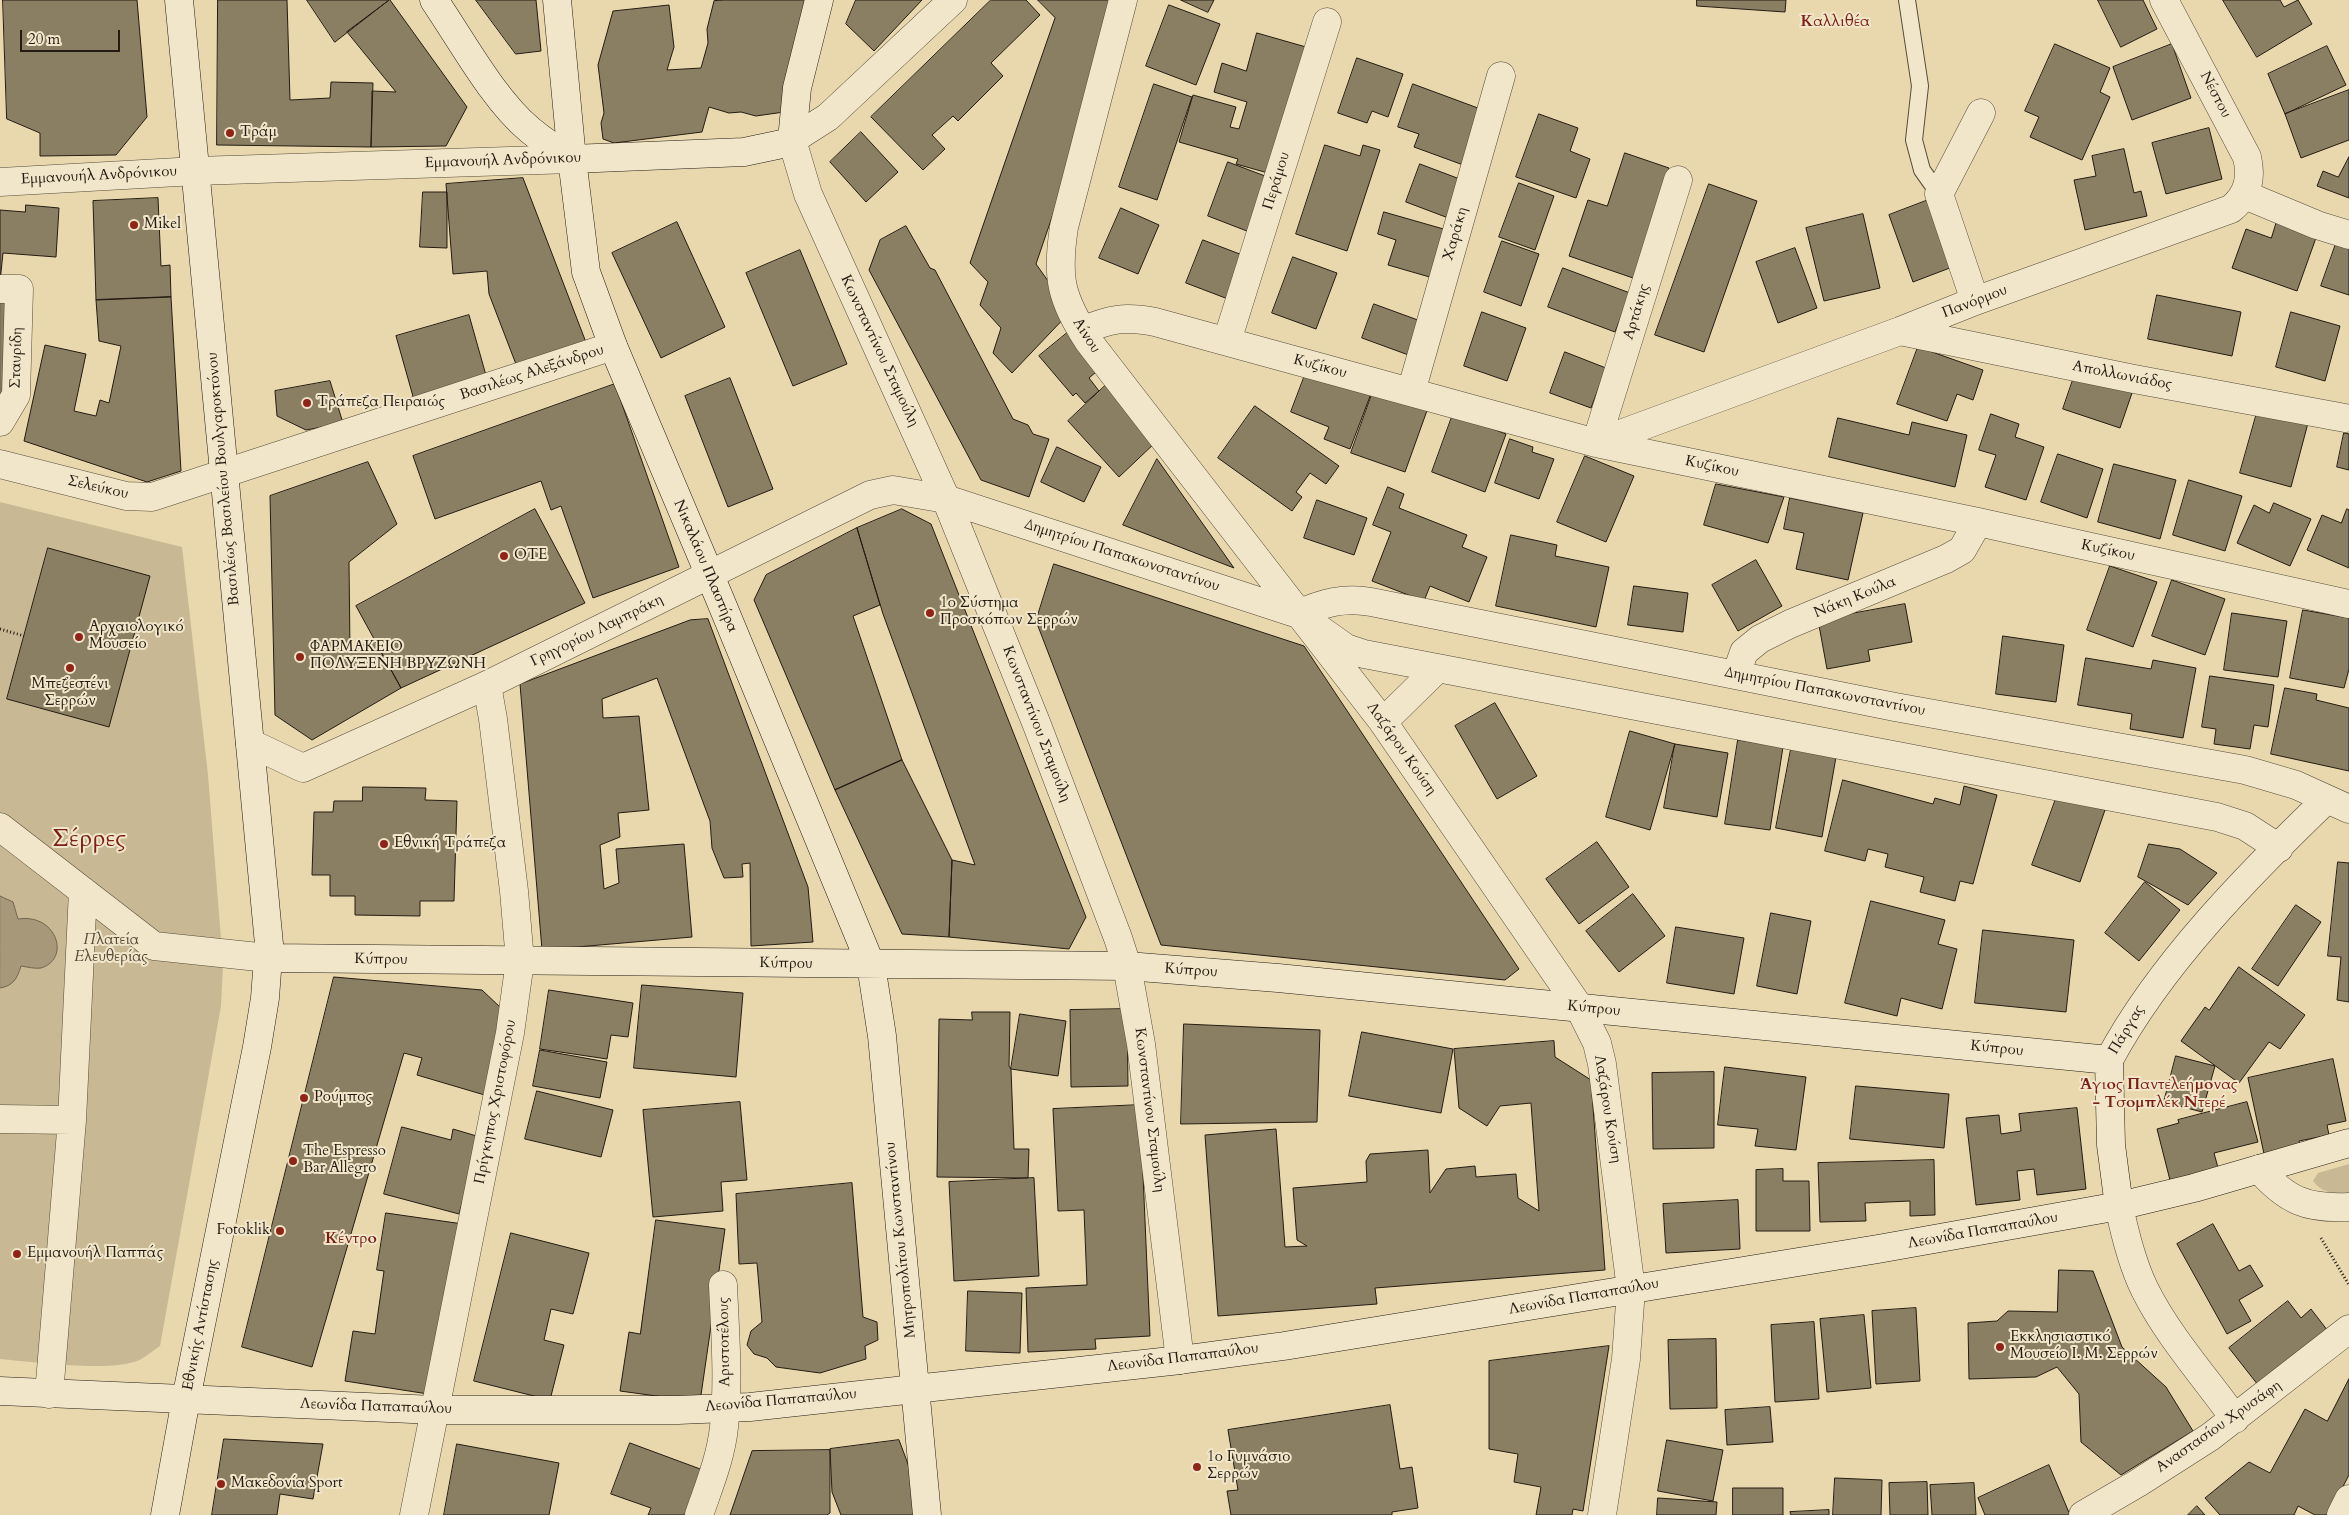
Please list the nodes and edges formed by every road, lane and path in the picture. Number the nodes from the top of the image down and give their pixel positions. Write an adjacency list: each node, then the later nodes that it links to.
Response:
1 (179, 0): 14 (street, Βασιλέως Βασιλείου Βουλγαροκτόνου)
2 (434, 0): 13 (street)
3 (557, 0): 13 (street, Νικαλάου Πλαστήρα)
4 (819, 0): 12 (street, Κωνσταντίνου Σταμούλη)
5 (953, 0): 12 (street, Εμμανουήλ Ανδρόνικου)
6 (1123, 0): 23 (street, Αίνου)
7 (1908, 0): 17 (lane)
8 (2164, 0): 18 (street, Νέστου)
9 (1327, 22): 24 (street, Περάμου)
10 (1501, 76): 26 (street, Χαράκη)
11 (1981, 113): 17 (street)
12 (792, 140): 13 (street, Εμμανουήλ Ανδρόνικου); 32 (street, Κωνσταντίνου Σταμούλη)
13 (572, 159): 14 (street, Εμμανουήλ Ανδρόνικου); 25 (street, Νικαλάου Πλαστήρα)
14 (196, 171): 16 (street, Εμμανουήλ Ανδρόνικου); 31 (street, Βασιλέως Βασιλείου Βουλγαροκτόνου)
15 (1678, 180): 29 (street, Αρτάκης)
16 (0, 182)
17 (1938, 194): 21 (street)
18 (2245, 195): 19 (street); 21 (street, Πανόρμου)
19 (2349, 235)
20 (9, 289): 28 (street, Σταυρίδη)
21 (1975, 301): 22 (street, Πανόρμου)
22 (1900, 331): 27 (street, Απολλωνιάδος); 29 (street, Πανόρμου)
23 (1082, 332): 24 (street, Κυζίκου); 36 (street, Αίνου)
24 (1227, 341): 26 (street, Κυζίκου)
25 (613, 346): 31 (street, Βασιλέως Αλεξάνδρου); 34 (street, Νικαλάου Πλαστήρα)
26 (1411, 392): 29 (street, Κυζίκου)
27 (2345, 418)
28 (0, 422)
29 (1596, 443): 33 (street, Κυζίκου)
30 (0, 464): 31 (street, Σελεύκου)
31 (223, 472): 43 (street, Βασιλέως Βασιλείου Βουλγαροκτόνου)
32 (946, 499): 34 (street, Γρηγορίου Λαμπράκη); 36 (street, Δημητρίου Παπακωνσταντίνου); 51 (street, Κωνσταντίνου Σταμούλη)
33 (1978, 522): 35 (street, Κυζίκου); 40 (street, Νάκη Κούλα)
34 (709, 576): 41 (street, Γρηγορίου Λαμπράκη); 50 (street, Νικαλάου Πλαστήρα)
35 (2349, 604)
36 (1298, 614): 39 (street, Δημητρίου Παπακωνσταντίνου); 40 (street, Δημητρίου Παπακωνσταντίνου); 42 (street, Λαζάρου Κούση)
37 (0, 629): 38 (path)
38 (24, 636)
39 (1437, 669): 42 (street); 46 (street, Δημητρίου Παπακωνσταντίνου)
40 (1736, 674): 44 (street, Δημητρίου Παπακωνσταντίνου)
41 (487, 685): 43 (street, Γρηγορίου Λαμπράκη); 49 (street, Πρίγκηπος Χριστοφόρου)
42 (1383, 722): 52 (street, Λαζάρου Κούση)
43 (250, 743): 48 (street, Βασιλέως Βασιλείου Βουλγαροκτόνου)
44 (2338, 804): 46 (street, Πάργας)
45 (0, 827): 47 (street, Κύπρου)
46 (2279, 848): 53 (street, Πάργας)
47 (83, 891): 48 (street, Κύπρου); 55 (street)
48 (268, 958): 49 (street, Κύπρου); 69 (street, Εθνικής Αντίστασης)
49 (520, 961): 50 (street, Κύπρου); 71 (street, Πρίγκηπος Χριστοφόρου)
50 (871, 965): 51 (street, Κύπρου); 66 (street, Μητροπολίτου Κωνσταντίνου)
51 (1127, 966): 52 (street, Κύπρου); 65 (street, Κωνσταντίνου Σταμούλη)
52 (1579, 1007): 53 (street, Κύπρου); 63 (street, Λαζάρου Κούση)
53 (2109, 1060): 58 (street, Πάργας)
54 (0, 1119): 55 (street)
55 (72, 1120): 68 (street)
56 (2349, 1144): 57 (street, Λεωνίδα Παπαπαύλου)
57 (2259, 1169): 58 (street, Λεωνίδα Παπαπαύλου); 59 (street)
58 (2119, 1206): 63 (street, Λεωνίδα Παπαπαύλου); 72 (street, Πάργας)
59 (2349, 1207)
60 (2321, 1236): 61 (path)
61 (2349, 1284)
62 (724, 1285): 70 (street, Αριστοτέλους)
63 (1631, 1289): 65 (street, Λεωνίδα Παπαπαύλου); 78 (street, Λαζάρου Κούση)
64 (2349, 1329): 72 (street, Αναστασίου Χρυσάφη)
65 (1180, 1360): 66 (street, Λεωνίδα Παπαπαύλου)
66 (916, 1387): 70 (street, Λεωνίδα Παπαπαύλου); 77 (street, Μητροπολίτου Κωνσταντίνου)
67 (0, 1391): 68 (street, Λεωνίδα Παπαπαύλου)
68 (49, 1394): 69 (street, Λεωνίδα Παπαπαύλου)
69 (186, 1399): 71 (street, Λεωνίδα Παπαπαύλου); 74 (street, Εθνικής Αντίστασης)
70 (725, 1408): 71 (street, Λεωνίδα Παπαπαύλου); 76 (street, Αριστοτέλους)
71 (435, 1410): 75 (street, Πρίγκηπος Χριστοφόρου)
72 (2235, 1419): 79 (street, Αναστασίου Χρυσάφη)
73 (2349, 1499): 80 (street)
74 (165, 1515)
75 (414, 1515)
76 (699, 1515)
77 (927, 1515)
78 (1602, 1515)
79 (2083, 1515)
80 (2342, 1515)

